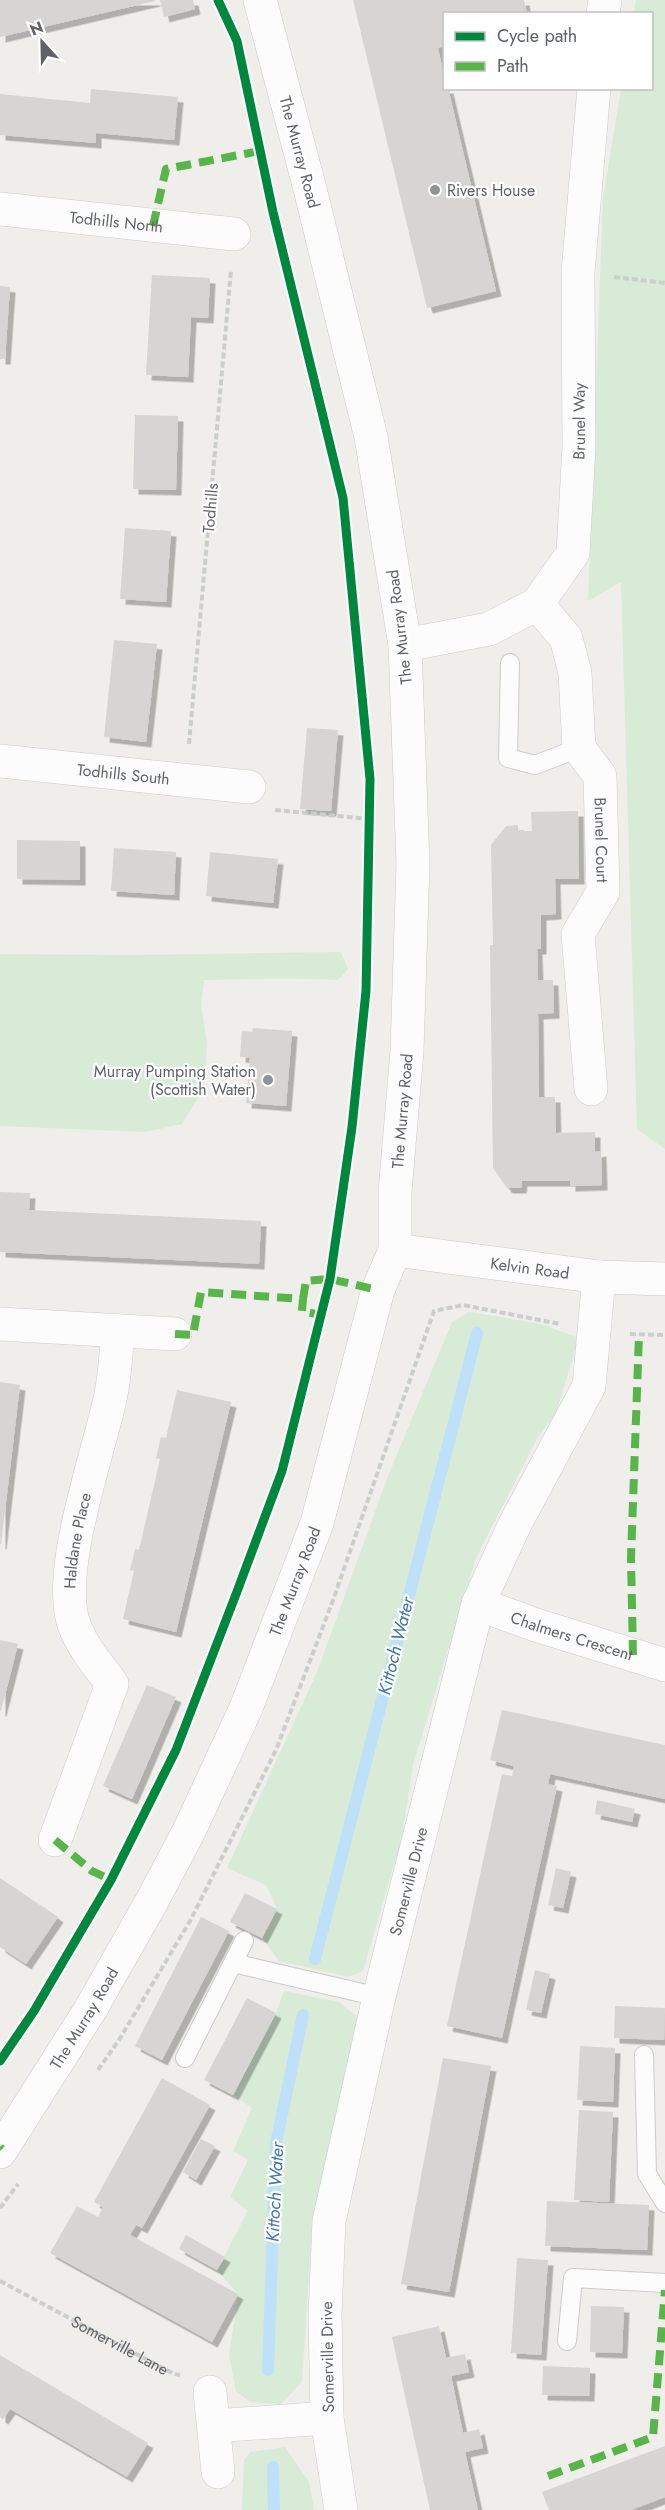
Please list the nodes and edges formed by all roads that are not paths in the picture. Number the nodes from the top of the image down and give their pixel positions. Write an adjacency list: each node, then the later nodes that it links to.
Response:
1 (260, 0): 6 (street, The Murray Road)
2 (594, 90): 5 (street, Brunel Way)
3 (0, 209): 4 (street, Todhills North)
4 (234, 234)
5 (537, 604): 6 (street, Brunel Way); 8 (street)
6 (405, 645): 12 (street, The Murray Road)
7 (510, 663): 8 (lane)
8 (579, 748): 11 (street, Brunel Court)
9 (0, 761): 10 (street, Todhills South)
10 (249, 787)
11 (591, 1089)
12 (395, 1250): 13 (street, Kelvin Road); 26 (street, The Murray Road)
13 (599, 1277): 14 (street, Kelvin Road); 18 (street, Somerville Drive)
14 (665, 1280)
15 (0, 1324): 16 (street)
16 (118, 1331): 17 (street); 20 (street, Haldane Place)
17 (175, 1334)
18 (478, 1604): 19 (street, Chalmers Crescent); 23 (street, Somerville Drive)
19 (665, 1665)
20 (55, 1840)
21 (244, 1941): 22 (lane)
22 (233, 1963): 23 (lane); 25 (lane)
23 (379, 1997): 31 (street, Somerville Drive)
24 (644, 2055): 27 (lane)
25 (185, 2058)
26 (0, 2152)
27 (665, 2203)
28 (665, 2283): 29 (lane)
29 (567, 2341)
30 (210, 2392): 32 (street)
31 (327, 2418): 32 (street); 34 (street, Somerville Drive)
32 (214, 2426): 33 (street)
33 (218, 2472)
34 (341, 2510)

